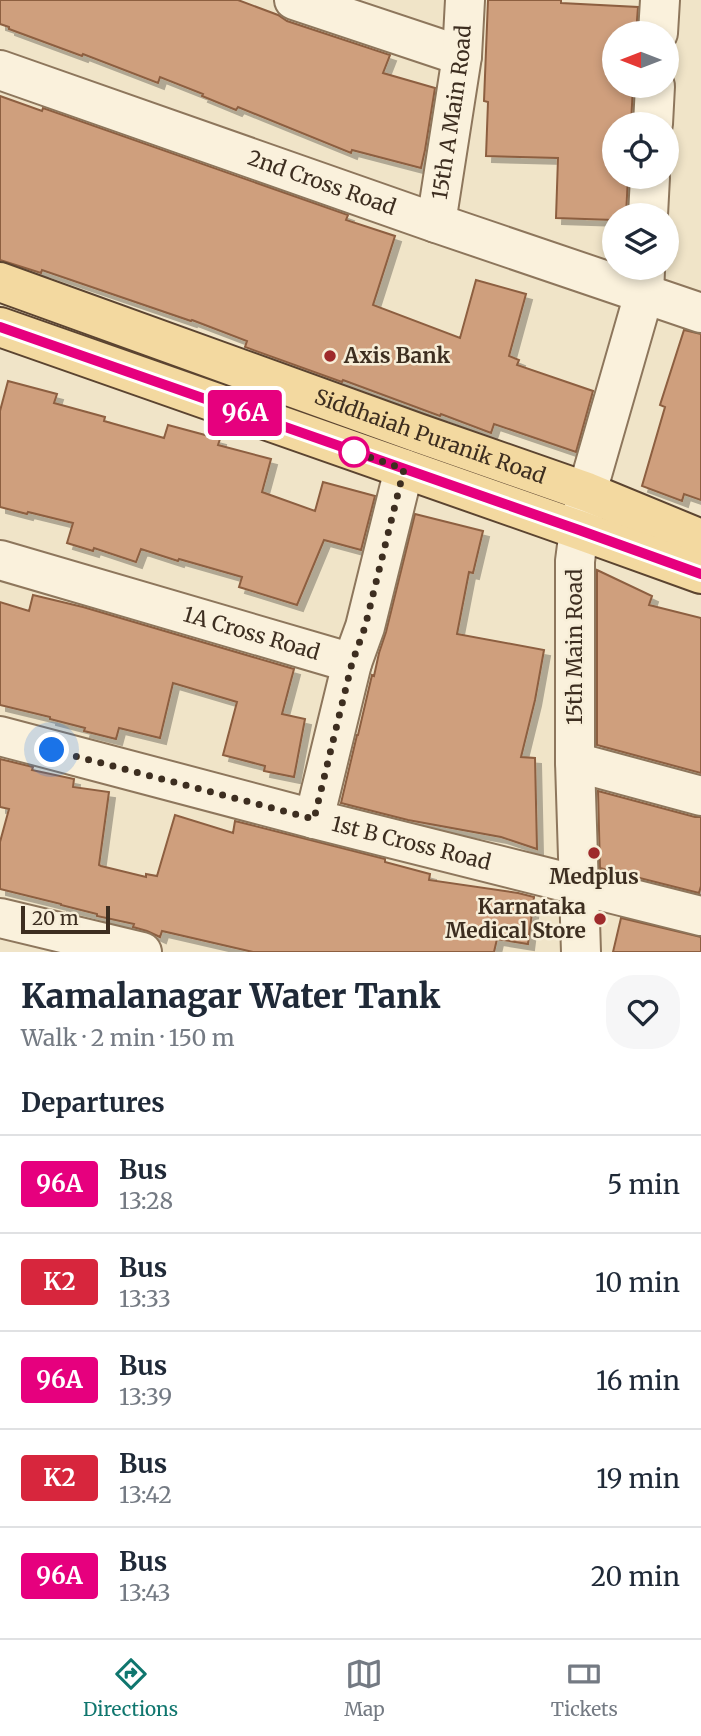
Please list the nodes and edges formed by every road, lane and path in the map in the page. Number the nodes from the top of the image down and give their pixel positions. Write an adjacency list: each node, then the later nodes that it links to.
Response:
1 (294, 0): 5 (street)
2 (465, 0): 5 (street, 15th A Main Road)
3 (660, 0): 4 (street)
4 (659, 21)
5 (462, 55): 7 (street, 15th A Main Road)
6 (0, 70): 7 (street, 2nd Cross Road)
7 (436, 223): 8 (street, 2nd Cross Road)
8 (645, 281): 10 (street, 2nd Cross Road); 13 (street, 15th Main Road)
9 (0, 282): 13 (main road, Siddhaiah Puranik Road)
10 (701, 313)
11 (0, 327): 12 (main road, Siddhaiah Puranik Road)
12 (404, 469): 14 (main road, Siddhaiah Puranik Road); 18 (street)
13 (587, 492): 14 (street, 15th Main Road); 15 (main road, Siddhaiah Puranik Road)
14 (579, 530): 17 (main road, Siddhaiah Puranik Road); 20 (street, 15th Main Road)
15 (701, 539)
16 (0, 560): 18 (street, 1A Cross Road)
17 (701, 574)
18 (352, 663): 22 (street)
19 (0, 736): 22 (street, 1st B Cross Road)
20 (575, 762): 21 (street); 23 (street, 15th Main Road)
21 (701, 796)
22 (314, 819): 23 (street, 1st B Cross Road)
23 (579, 884): 24 (street, 1st B Cross Road); 27 (street, 15th Main Road)
24 (701, 916)
25 (0, 918): 26 (street)
26 (142, 952)
27 (581, 952)

